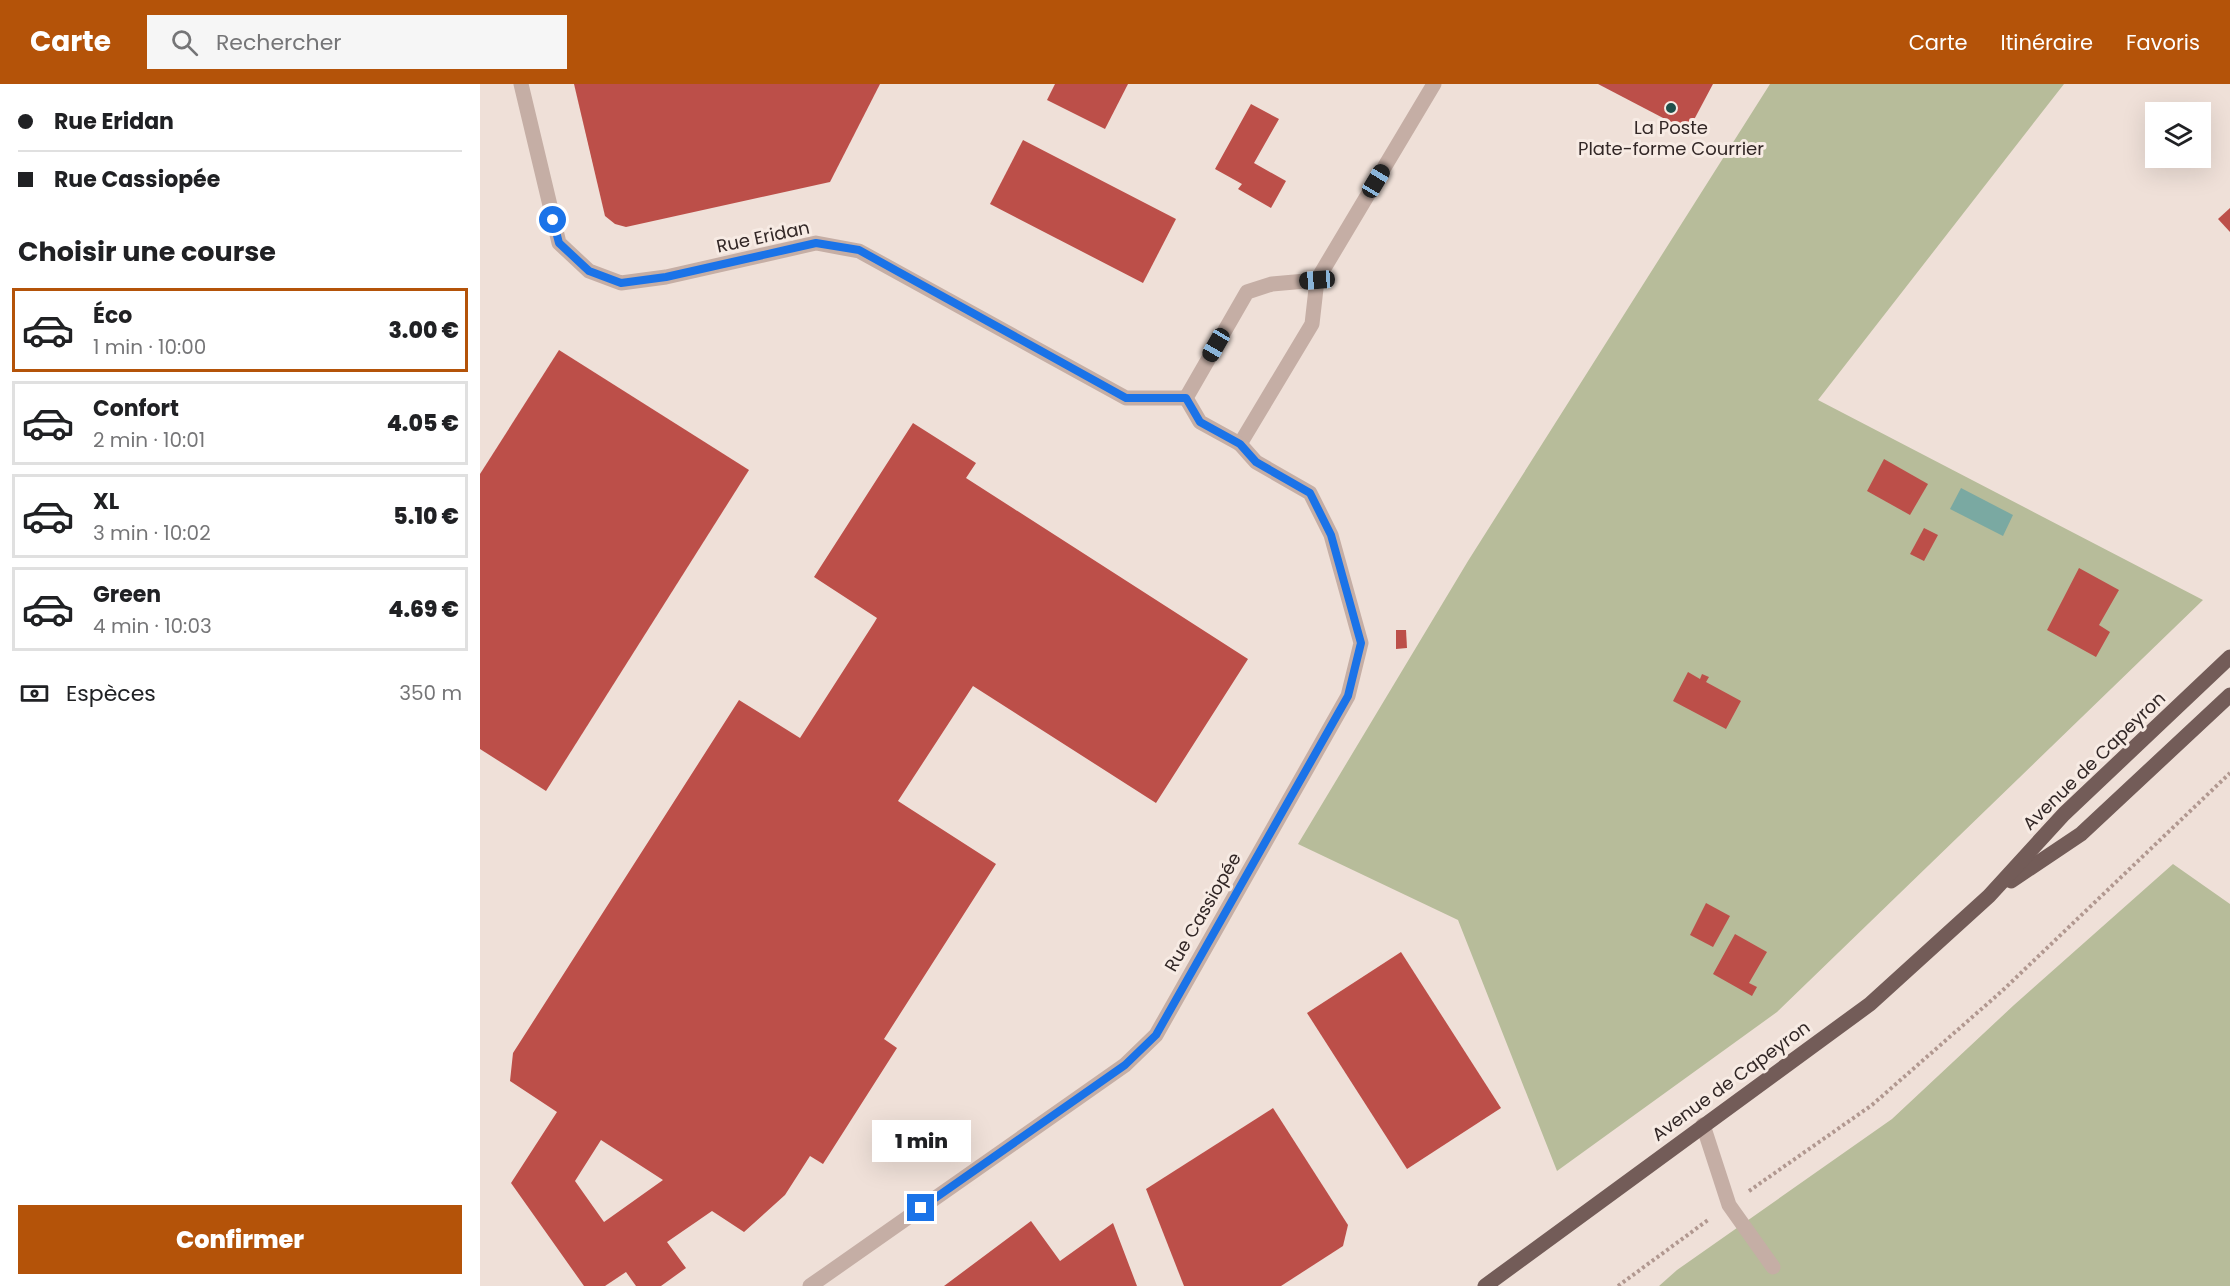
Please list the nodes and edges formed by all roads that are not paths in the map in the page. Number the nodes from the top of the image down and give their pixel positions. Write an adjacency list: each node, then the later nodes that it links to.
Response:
1 (521, 84): 4 (lane, Rue Eridan)
2 (1434, 84): 3 (lane)
3 (1317, 280): 4 (lane); 5 (lane)
4 (1186, 398): 5 (lane, Rue Cassiopée)
5 (1240, 444): 11 (lane, Rue Cassiopée)
6 (2230, 657): 8 (main road, Avenue de Capeyron)
7 (2230, 694): 8 (main road, Avenue de Capeyron)
8 (1989, 896): 9 (main road, Avenue de Capeyron)
9 (1703, 1125): 10 (lane); 12 (main road, Avenue de Capeyron)
10 (1773, 1267)
11 (810, 1286)
12 (1485, 1286)

